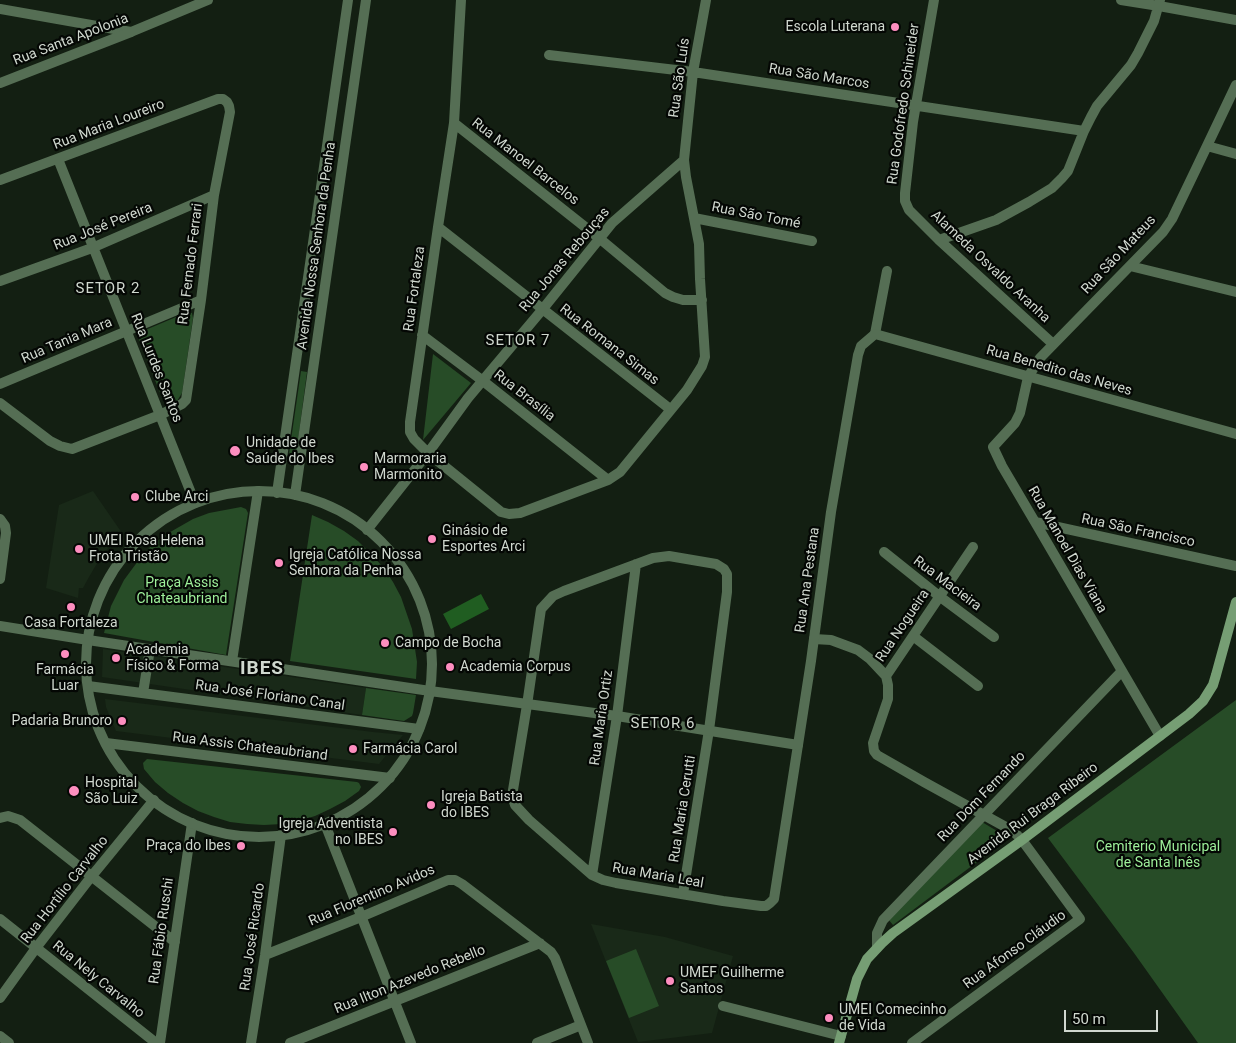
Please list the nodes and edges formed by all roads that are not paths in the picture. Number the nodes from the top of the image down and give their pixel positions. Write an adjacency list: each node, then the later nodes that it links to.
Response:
1 (208, 0): 11 (street, Rua Santa Apolonia)
2 (348, 0): 12 (street, Avenida Nossa Senhora da Penha)
3 (366, 0): 13 (street, Avenida Nossa Senhora da Penha)
4 (461, 0): 20 (street, Rua Fortaleza)
5 (706, 0): 15 (street, Rua São Luís)
6 (934, 0): 19 (street, Rua Godofredo Schineider)
7 (1121, 0): 8 (street)
8 (1160, 3): 10 (street); 21 (street)
9 (0, 9): 11 (street)
10 (1236, 20)
11 (131, 32): 16 (street, Rua Santa Apolonia)
12 (341, 44): 13 (street); 22 (street, Avenida Nossa Senhora da Penha)
13 (359, 47): 23 (street, Avenida Nossa Senhora da Penha)
14 (549, 55): 15 (street, Rua São Marcos)
15 (693, 72): 19 (street, Rua São Marcos); 27 (street, Rua São Luís)
16 (0, 82)
17 (1236, 85): 24 (street, Rua São Mateus)
18 (227, 102): 26 (street, Rua Maria Loureiro); 29 (street, Rua Fernado Ferrari)
19 (916, 105): 21 (street, Rua São Marcos); 30 (street, Rua Godofredo Schineider)
20 (454, 123): 32 (street, Rua Fortaleza); 33 (street, Rua Manoel Barcelos)
21 (1084, 131): 34 (street)
22 (327, 142): 23 (street); 48 (street, Avenida Nossa Senhora da Penha)
23 (346, 144): 49 (street, Avenida Nossa Senhora da Penha)
24 (1207, 146): 25 (street); 37 (street, Rua São Mateus)
25 (1236, 154)
26 (58, 159): 28 (street, Rua Maria Loureiro); 36 (street, Rua Lurdes Santos)
27 (684, 160): 31 (street, Rua São Luís); 33 (street, Rua Jonas Rebouças)
28 (0, 180)
29 (214, 195): 36 (street, Rua José Pereira); 41 (street, Rua Fernado Ferrari)
30 (909, 210): 34 (street, Alameda Osvaldo Aranha)
31 (694, 218): 35 (street, Rua São Tomé); 42 (street, Rua São Luís)
32 (438, 227): 43 (street, Rua Romana Simas); 46 (street, Rua Fortaleza)
33 (599, 238): 42 (street, Rua Manoel Barcelos); 43 (street, Rua Jonas Rebouças)
34 (939, 240): 47 (street, Alameda Osvaldo Aranha)
35 (812, 241)
36 (92, 248): 39 (street, Rua José Pereira); 44 (street, Rua Lurdes Santos)
37 (1130, 266): 40 (street); 47 (street, Rua São Mateus)
38 (887, 271): 45 (street, Rua Ana Pestana)
39 (0, 281)
40 (1236, 292)
41 (201, 300): 44 (street, Rua Tania Mara); 55 (street, Rua Fernado Ferrari)
42 (702, 300): 54 (street, Rua São Luís)
43 (542, 310): 51 (street, Rua Jonas Rebouças); 54 (street, Rua Romana Simas)
44 (126, 331): 52 (street, Rua Tania Mara); 55 (street, Rua Lurdes Santos)
45 (875, 334): 50 (street, Rua Benedito das Neves); 77 (street, Rua Ana Pestana)
46 (422, 335): 51 (street, Rua Brasília); 57 (street, Rua Fortaleza)
47 (1053, 344): 50 (street, Rua São Mateus)
48 (295, 365): 49 (street); 60 (street, Avenida Nossa Senhora da Penha)
49 (314, 367): 61 (street, Avenida Nossa Senhora da Penha)
50 (1028, 377): 56 (street, Rua Benedito das Neves); 64 (street, Rua Manoel Dias Viana)
51 (483, 381): 57 (street, Rua Jonas Rebouças); 58 (street, Rua Brasília)
52 (0, 384)
53 (0, 403): 55 (street)
54 (670, 410): 58 (street, Rua Fortaleza)
55 (160, 415): 62 (street, Rua Lurdes Santos)
56 (1236, 434)
57 (428, 453): 58 (street, Rua Fortaleza); 65 (street, Rua Jonas Rebouças)
58 (608, 480)
59 (258, 492): 60 (street); 62 (street); 80 (street)
60 (277, 493): 61 (street)
61 (295, 496): 65 (street)
62 (195, 504): 78 (street)
63 (0, 519): 70 (street)
64 (1035, 522): 69 (street, Rua São Francisco); 81 (street, Rua Manoel Dias Viana)
65 (367, 530): 85 (street)
66 (973, 547): 72 (street, Rua Nogueira)
67 (884, 552): 72 (street, Rua Macieira)
68 (636, 564): 71 (street, Rua Maria Leal); 87 (street, Rua Maria Leal); 88 (street, Rua Maria Ortiz)
69 (1236, 566)
70 (0, 579)
71 (728, 579): 90 (street, Rua Maria Cerutti)
72 (939, 596): 75 (street, Rua Nogueira); 76 (street, Rua Macieira)
73 (1236, 602): 91 (main road, Avenida Rui Braga Ribeiro)
74 (0, 626): 78 (street)
75 (912, 636): 82 (street, Rua Nogueira); 84 (street)
76 (994, 637)
77 (814, 639): 82 (street); 93 (street, Rua Ana Pestana)
78 (88, 640): 79 (street); 83 (street)
79 (150, 649): 80 (street); 86 (street)
80 (232, 661): 85 (street)
81 (1122, 671): 91 (street, Rua Manoel Dias Viana); 96 (street, Rua Dom Fernando)
82 (886, 676): 96 (street, Rua Nogueira)
83 (88, 686): 86 (street, Rua José Floriano Canal); 92 (street)
84 (978, 686)
85 (430, 691): 87 (street); 89 (street)
86 (143, 693): 89 (street, Rua José Floriano Canal)
87 (527, 705): 88 (street); 102 (street, Rua Maria Leal)
88 (617, 716): 90 (street); 102 (street, Rua Maria Ortiz)
89 (419, 730): 94 (street)
90 (709, 730): 93 (street); 104 (street, Rua Maria Cerutti)
91 (1160, 736): 101 (main road, Avenida Rui Braga Ribeiro)
92 (106, 743): 94 (street, Rua Assis Chateaubriand); 95 (street)
93 (798, 745): 105 (street, Rua Ana Pestana)
94 (390, 778): 99 (street)
95 (154, 800): 98 (street); 103 (street, Rua Hortílio Carvalho)
96 (984, 814): 101 (street); 111 (street, Rua Dom Fernando)
97 (0, 818): 103 (street)
98 (192, 823): 100 (street); 108 (street, Rua Fábio Ruschi)
99 (325, 824): 100 (street); 106 (street)
100 (281, 836): 112 (street, Rua José Ricardo)
101 (1022, 840): 111 (main road, Avenida Rui Braga Ribeiro); 127 (street, Rua Afonso Cláudio)
102 (592, 875): 104 (street, Rua Maria Leal)
103 (91, 877): 108 (street); 110 (street, Rua Hortílio Carvalho)
104 (684, 894): 105 (street, Rua Maria Leal)
105 (774, 899)
106 (361, 917): 109 (street, Rua Florentino Avidos); 112 (street, Rua Florentino Avidos); 114 (street)
107 (0, 919): 110 (street, Rua Nely Carvalho)
108 (175, 942): 121 (street, Rua Fábio Ruschi)
109 (540, 943): 114 (street, Rua Ilton Azevedo Rebello); 116 (street, Rua Florentino Avidos)
110 (36, 948): 113 (street, Rua Hortílio Carvalho); 120 (street, Rua Nely Carvalho)
111 (877, 948): 118 (main road, Avenida Rui Braga Ribeiro)
112 (265, 955): 122 (street, Rua José Ricardo)
113 (0, 998)
114 (395, 1001): 123 (street, Rua Ilton Azevedo Rebello); 124 (street)
115 (723, 1006): 118 (street)
116 (581, 1025): 125 (street); 126 (street, Rua Florentino Avidos)
117 (0, 1036): 119 (street)
118 (840, 1040)
119 (9, 1043)
120 (156, 1043)
121 (160, 1043)
122 (251, 1043)
123 (290, 1043)
124 (412, 1043)
125 (537, 1043)
126 (588, 1043)
127 (912, 1043)

